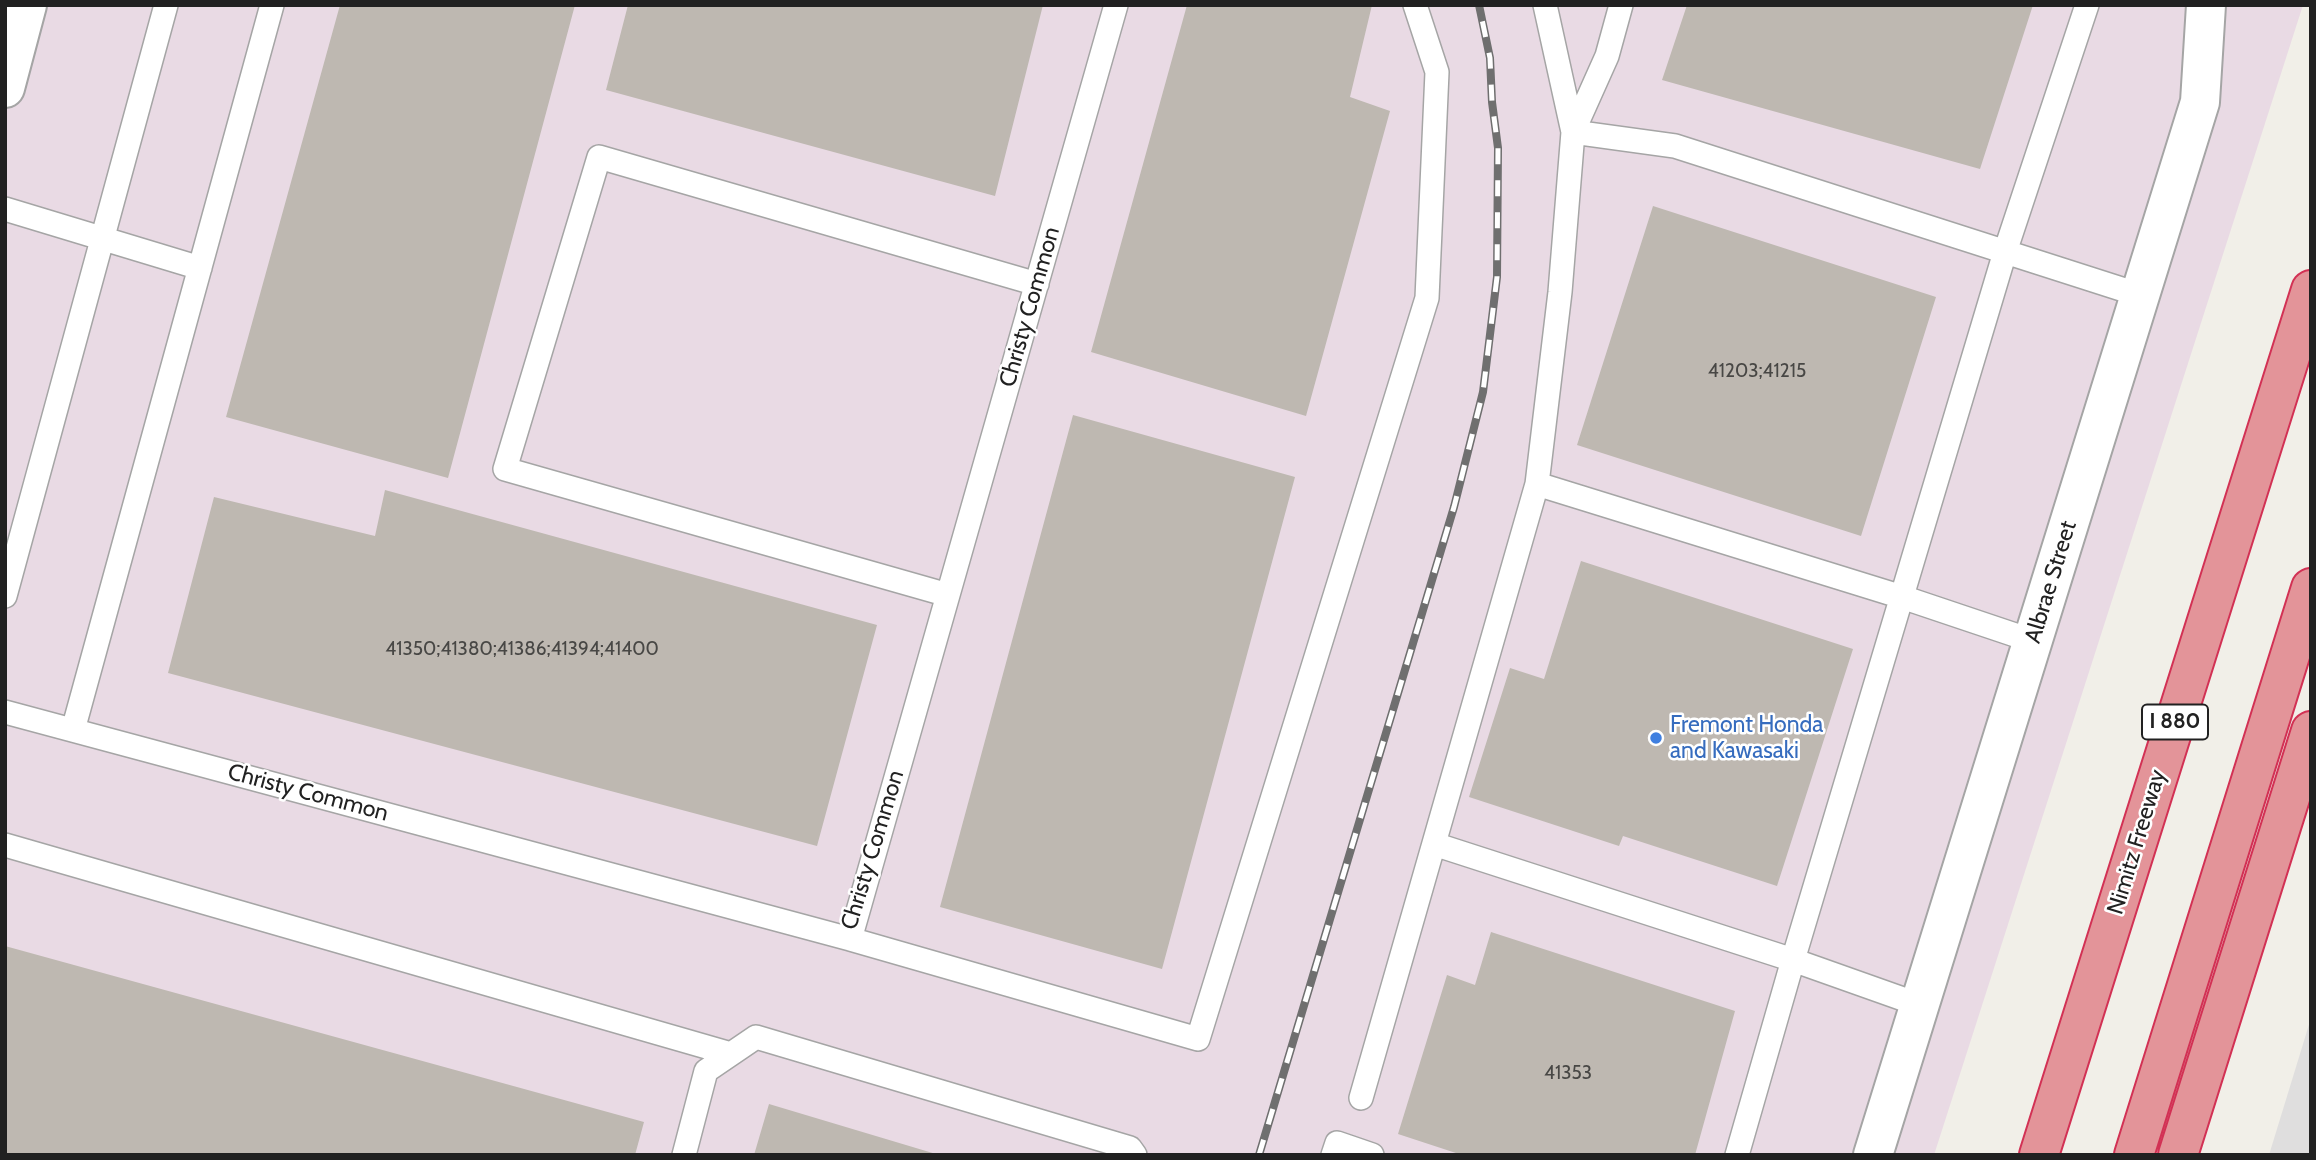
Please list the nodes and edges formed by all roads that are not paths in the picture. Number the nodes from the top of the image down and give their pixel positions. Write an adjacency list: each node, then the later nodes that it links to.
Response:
1 (27, 5): 10 (street)
2 (166, 5): 13 (lane)
3 (272, 5): 15 (lane)
4 (1116, 5): 16 (lane, Christy Common)
5 (1415, 5): 30 (lane)
6 (1545, 5): 11 (lane)
7 (1621, 5): 11 (lane)
8 (2087, 5): 14 (lane)
9 (2206, 5): 18 (street, Albrae Street)
10 (5, 88)
11 (1573, 132): 14 (lane); 19 (lane)
12 (5, 209): 13 (lane)
13 (102, 240): 15 (lane); 22 (lane)
14 (2005, 252): 18 (lane); 23 (lane)
15 (200, 268): 26 (lane)
16 (1037, 284): 21 (lane, Christy Common); 21 (lane)
17 (2311, 290): 41 (highway, Nimitz Freeway / I 880)
18 (2140, 295): 24 (street, Albrae Street)
19 (1538, 484): 23 (lane); 28 (lane)
20 (2311, 588): 42 (highway)
21 (948, 595): 30 (lane, Christy Common)
22 (5, 596)
23 (1902, 597): 24 (lane); 31 (lane)
24 (2033, 641): 32 (street, Albrae Street)
25 (5, 712): 26 (lane, Christy Common)
26 (73, 730): 30 (lane, Christy Common)
27 (2311, 731): 43 (highway)
28 (1434, 844): 31 (lane); 34 (lane)
29 (5, 845): 33 (lane)
30 (850, 939)
31 (1793, 960): 32 (lane); 39 (lane)
32 (1920, 1005): 40 (street, Albrae Street)
33 (731, 1054): 35 (lane); 36 (lane)
34 (1361, 1098)
35 (684, 1155)
36 (1135, 1155)
37 (1333, 1155): 38 (lane)
38 (1373, 1155)
39 (1737, 1155)
40 (1873, 1155)
41 (2039, 1155)
42 (2134, 1155)
43 (2178, 1155)

